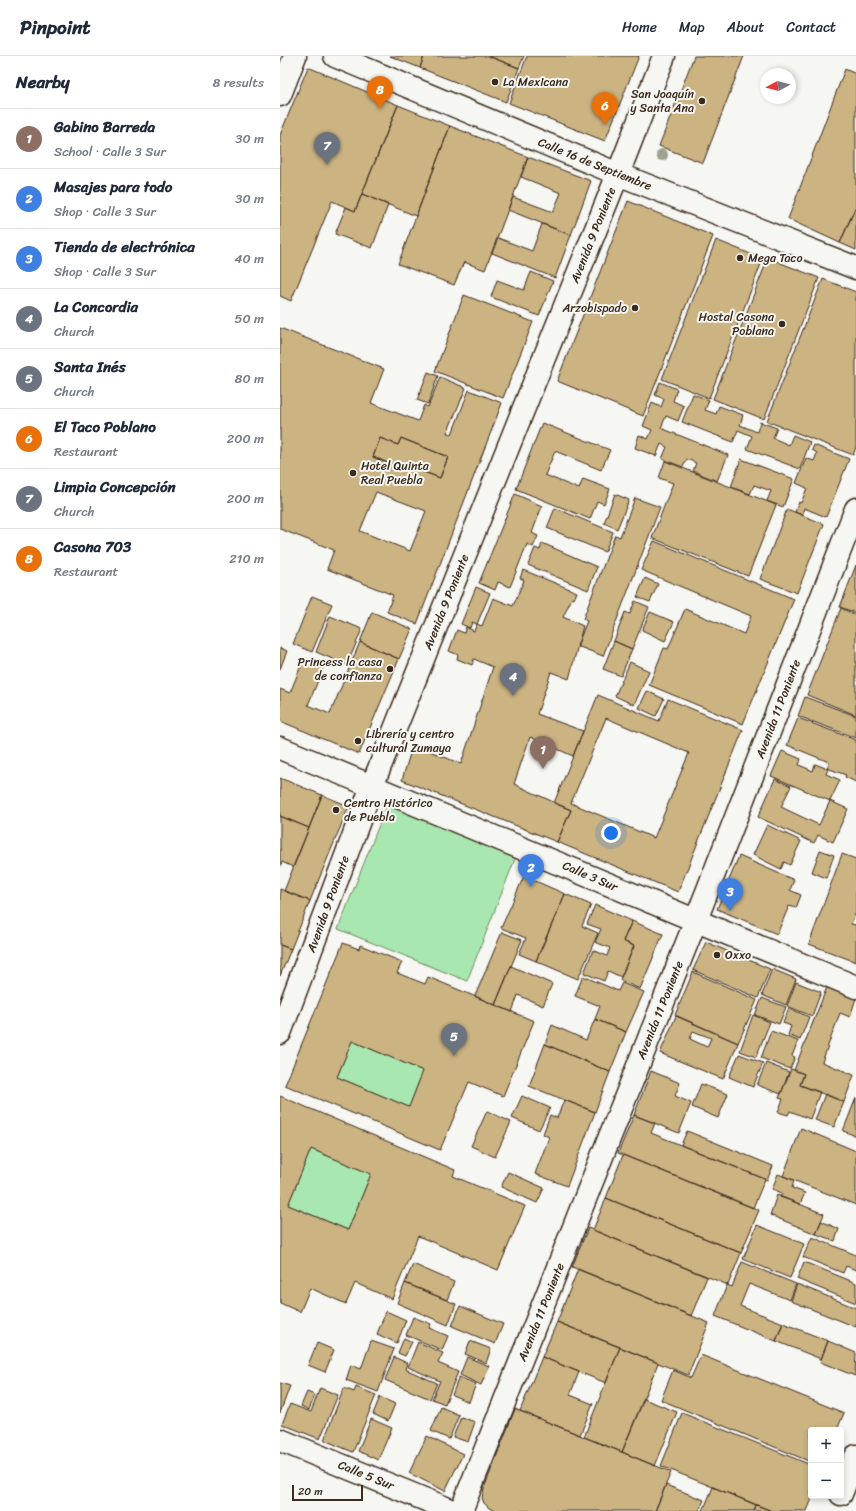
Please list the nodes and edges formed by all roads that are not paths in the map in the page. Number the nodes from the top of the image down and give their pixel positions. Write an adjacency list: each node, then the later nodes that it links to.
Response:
1 (295, 56): 4 (street)
2 (335, 56): 5 (street, Calle 16 de Septiembre)
3 (664, 56): 5 (street, Avenida 9 Poniente)
4 (280, 95)
5 (618, 174): 6 (street, Calle 16 de Septiembre); 9 (street, Avenida 9 Poniente)
6 (856, 268)
7 (856, 509): 10 (street, Avenida 11 Poniente)
8 (280, 748): 9 (street, Calle 3 Sur)
9 (372, 786): 10 (street, Calle 3 Sur); 12 (street, Avenida 9 Poniente)
10 (696, 920): 11 (street, Calle 3 Sur); 18 (street, Avenida 11 Poniente)
11 (856, 987)
12 (280, 1033)
13 (280, 1440): 17 (street, Calle 5 Sur)
14 (856, 1456): 15 (street)
15 (844, 1487)
16 (839, 1499): 19 (street)
17 (452, 1511)
18 (462, 1511)
19 (834, 1511)

